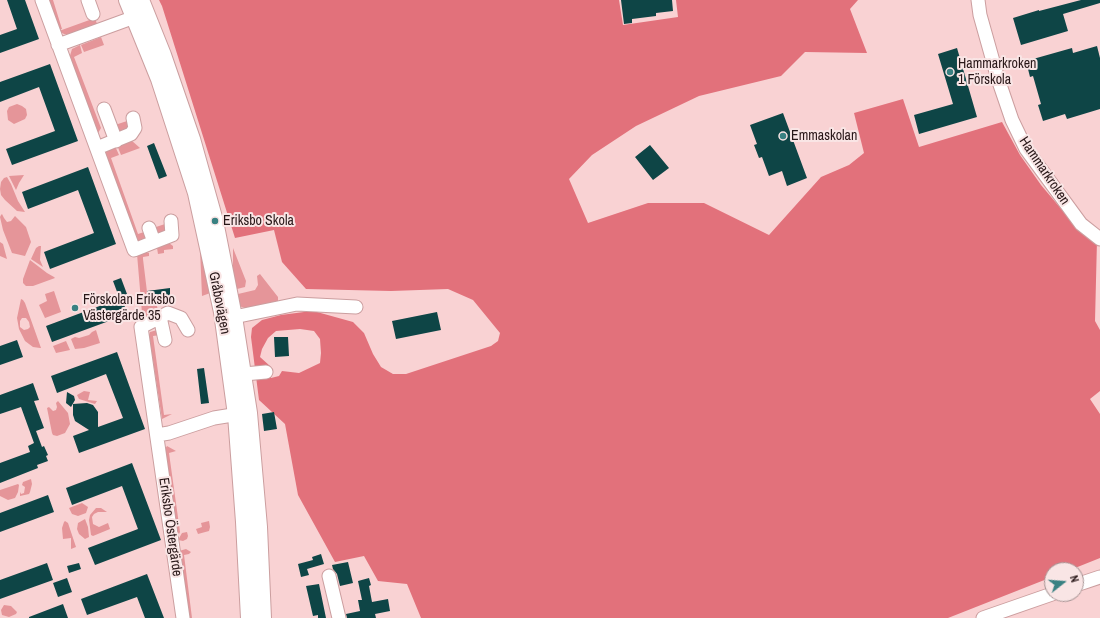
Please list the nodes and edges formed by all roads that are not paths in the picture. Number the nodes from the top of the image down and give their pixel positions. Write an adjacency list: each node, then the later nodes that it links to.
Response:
1 (42, 0): 7 (street)
2 (88, 0): 6 (street)
3 (127, 0): 5 (main road, Gråbovägen)
4 (978, 0): 14 (street, Hammarkroken)
5 (140, 10): 7 (street); 17 (main road, Gråbovägen)
6 (93, 14)
7 (58, 44): 11 (street)
8 (104, 109): 10 (street)
9 (133, 118): 10 (street)
10 (116, 141): 11 (street)
11 (97, 148): 15 (street)
12 (170, 221): 15 (street)
13 (150, 228): 15 (street)
14 (1100, 239)
15 (154, 242)
16 (356, 307): 17 (street)
17 (228, 314): 22 (main road, Gråbovägen); 23 (main road, Gråbovägen)
18 (160, 317): 19 (street, Eriksbo Östergärde); 20 (street); 24 (street, Eriksbo Östergärde)
19 (188, 330)
20 (165, 340)
21 (266, 372): 22 (street)
22 (244, 374): 23 (main road, Gråbovägen)
23 (242, 414): 24 (street); 30 (main road, Gråbovägen); 31 (main road, Gråbovägen)
24 (158, 435): 29 (street, Eriksbo Östergärde)
25 (329, 576): 32 (street)
26 (1100, 577): 27 (street)
27 (1084, 582)
28 (1044, 597): 33 (street)
29 (183, 618)
30 (249, 618)
31 (263, 618)
32 (339, 618)
33 (983, 618)

